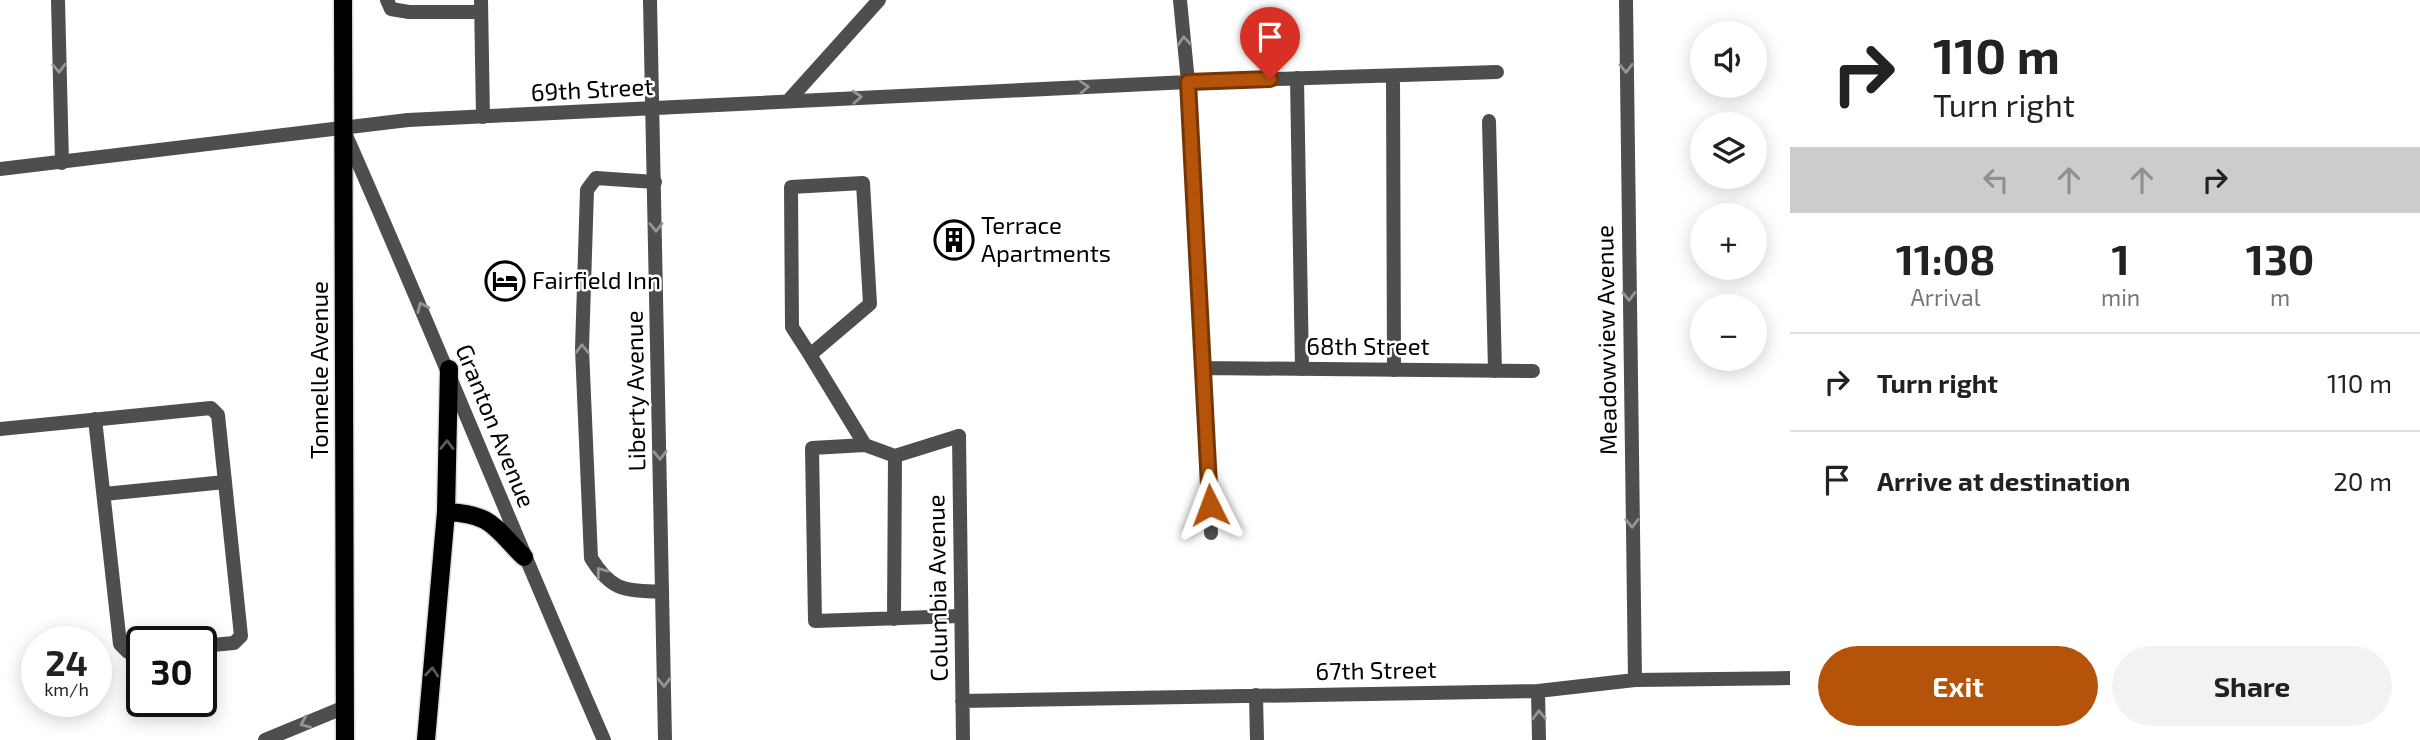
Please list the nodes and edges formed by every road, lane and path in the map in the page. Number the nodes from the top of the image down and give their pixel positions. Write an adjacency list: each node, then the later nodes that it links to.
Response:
1 (58, 0): 18 (street, one-way to 18)
2 (343, 0): 17 (main road, Tonnelle Avenue)
3 (387, 0): 8 (street)
4 (650, 0): 14 (street, Liberty Avenue)
5 (879, 0): 13 (street)
6 (1180, 0): 12 (street, one-way to 6)
7 (1626, 0): 43 (street, Meadowview Avenue, one-way to 43)
8 (481, 6): 15 (street)
9 (1497, 72): 10 (street, 69th Street)
10 (1393, 76): 11 (street, 69th Street); 25 (street)
11 (1297, 79): 12 (street, 69th Street); 24 (street)
12 (1188, 82): 13 (street, 69th Street, one-way to 12); 22 (street)
13 (789, 100): 14 (street, 69th Street)
14 (654, 110): 15 (street, 69th Street); 20 (street, Liberty Avenue)
15 (483, 117): 17 (street, 69th Street)
16 (1489, 121): 26 (street)
17 (344, 128): 18 (street, 69th Street); 23 (street, Granton Avenue, one-way to 17); 47 (main road, Tonnelle Avenue)
18 (62, 163): 19 (street, 69th Street)
19 (0, 169)
20 (655, 182): 37 (street, Liberty Avenue, one-way to 37); 37 (street, one-way to 20)
21 (810, 355): 21 (street); 30 (street)
22 (1203, 368): 24 (street, 68th Street); 35 (street)
23 (449, 369): 34 (main road, one-way to 23); 36 (street, Granton Avenue)
24 (1302, 369): 25 (street, 68th Street)
25 (1394, 370): 26 (street, 68th Street)
26 (1495, 370): 27 (street, 68th Street)
27 (1533, 371)
28 (95, 419): 29 (street); 32 (street); 33 (street)
29 (0, 429)
30 (865, 444): 31 (street); 39 (street)
31 (895, 456): 38 (street, Columbia Avenue); 39 (street)
32 (225, 482): 33 (street); 40 (street)
33 (104, 494): 41 (street)
34 (446, 512): 36 (main road); 50 (main road, one-way to 34)
35 (1211, 533)
36 (524, 557): 51 (street, Granton Avenue)
37 (662, 592): 52 (street, Liberty Avenue, one-way to 52)
38 (960, 616): 39 (street); 46 (street, Columbia Avenue)
39 (894, 618)
40 (217, 645)
41 (126, 650)
42 (1790, 678): 43 (street, 67th Street)
43 (1635, 680): 44 (street, 67th Street)
44 (1538, 691): 45 (street, 67th Street); 55 (street, one-way to 44)
45 (1256, 695): 46 (street, 67th Street); 54 (street)
46 (962, 701): 53 (street, Columbia Avenue)
47 (345, 707): 48 (street, one-way to 48); 49 (main road, Tonnelle Avenue)
48 (265, 740)
49 (345, 740)
50 (426, 740)
51 (604, 740)
52 (665, 740)
53 (963, 740)
54 (1256, 740)
55 (1539, 740)

